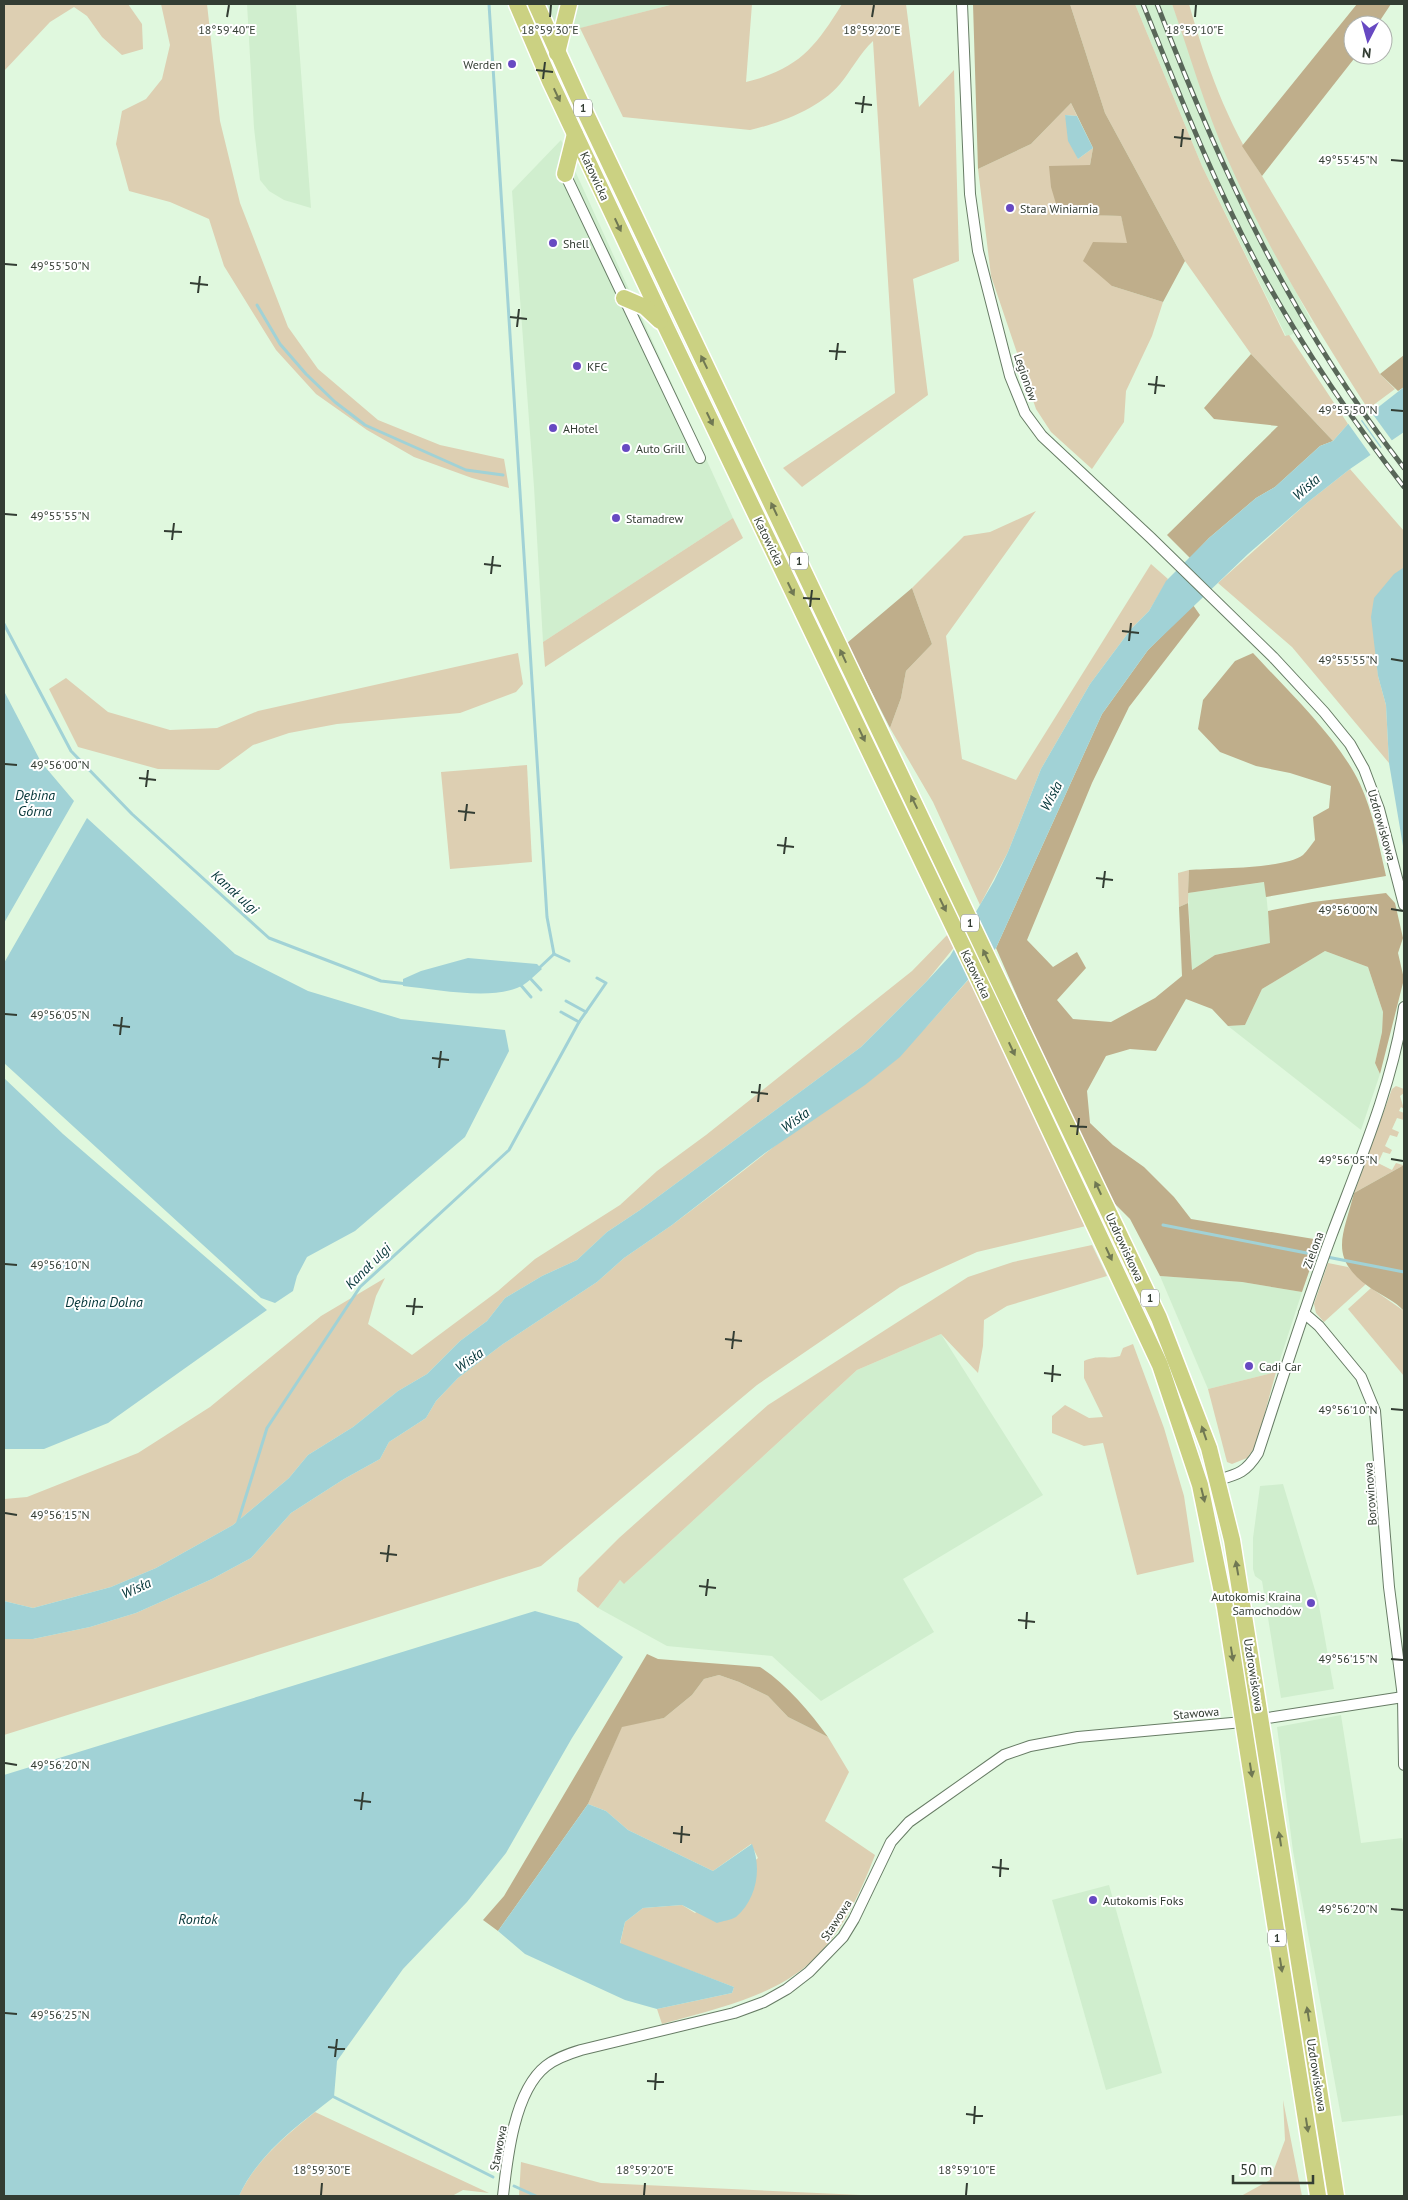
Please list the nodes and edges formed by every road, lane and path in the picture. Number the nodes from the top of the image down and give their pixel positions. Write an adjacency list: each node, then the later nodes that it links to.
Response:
1 (516, 4): 6 (main road, Katowicka / 1, one-way to 6)
2 (536, 4): 5 (main road, Katowicka / 1)
3 (569, 4): 5 (main road)
4 (962, 4): 11 (street, Legionów)
5 (557, 54): 13 (main road, Katowicka / 1, one-way to 5)
6 (575, 134): 7 (main road); 9 (main road, Katowicka / 1, one-way to 9)
7 (565, 174): 8 (street)
8 (624, 298): 9 (main road); 10 (street)
9 (666, 327): 13 (main road, Katowicka / 1, one-way to 13)
10 (700, 458)
11 (1273, 658): 12 (street, Uzdrowiskowa)
12 (1404, 905)
13 (999, 1003): 15 (main road, Katowicka / 1); 16 (main road, Katowicka / 1, one-way to 16)
14 (1404, 1007): 17 (street, Zielona)
15 (1067, 1123): 18 (main road, Uzdrowiskowa / 1, one-way to 15)
16 (1051, 1131): 21 (main road, Uzdrowiskowa / 1, one-way to 21)
17 (1304, 1313): 18 (street, Zielona); 19 (street, Borowinowa)
18 (1218, 1480): 20 (main road, Uzdrowiskowa / 1, one-way to 18)
19 (1403, 1697): 20 (street); 23 (street, Borowinowa)
20 (1261, 1719): 22 (main road, Uzdrowiskowa / 1)
21 (1243, 1722): 22 (main road); 24 (street, Stawowa); 25 (main road, Uzdrowiskowa / 1, one-way to 25)
22 (1265, 1743): 26 (main road, Uzdrowiskowa / 1, one-way to 22)
23 (1404, 1765)
24 (503, 2196)
25 (1318, 2196)
26 (1336, 2196)

